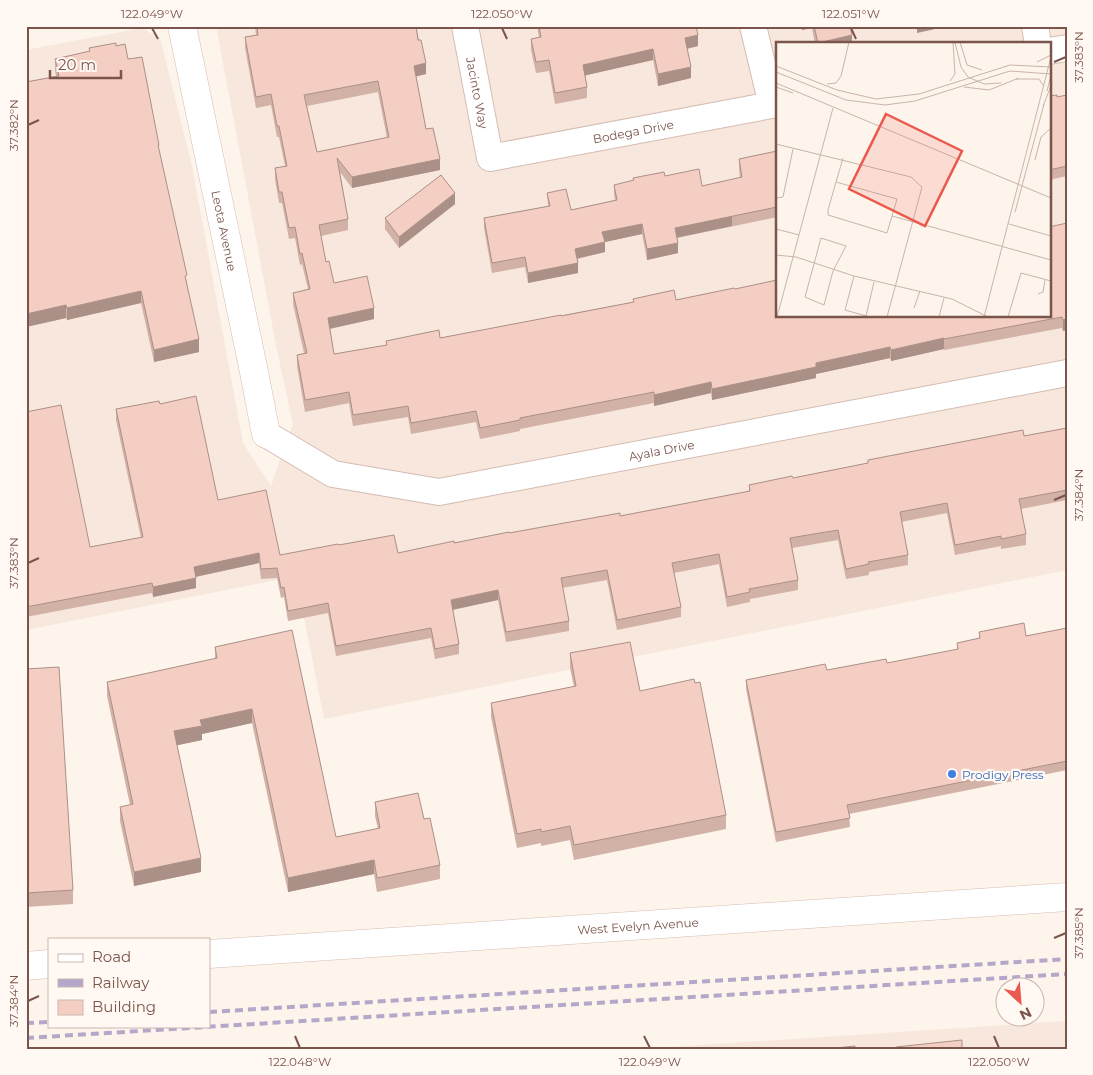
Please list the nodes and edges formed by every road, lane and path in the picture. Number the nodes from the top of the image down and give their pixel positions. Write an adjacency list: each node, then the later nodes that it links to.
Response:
1 (182, 26): 11 (main road, Leota Avenue)
2 (465, 26): 9 (street, Jacinto Way)
3 (753, 26): 8 (street)
4 (1035, 26): 5 (street)
5 (1038, 42)
6 (1067, 48): 7 (street)
7 (1050, 51)
8 (774, 104): 9 (street, Bodega Drive)
9 (490, 158)
10 (1067, 373): 11 (street, Ayala Drive)
11 (266, 434)
12 (1067, 897): 13 (main road, West Evelyn Avenue)
13 (210, 954)
14 (48, 964): 15 (main road)
15 (26, 966)

